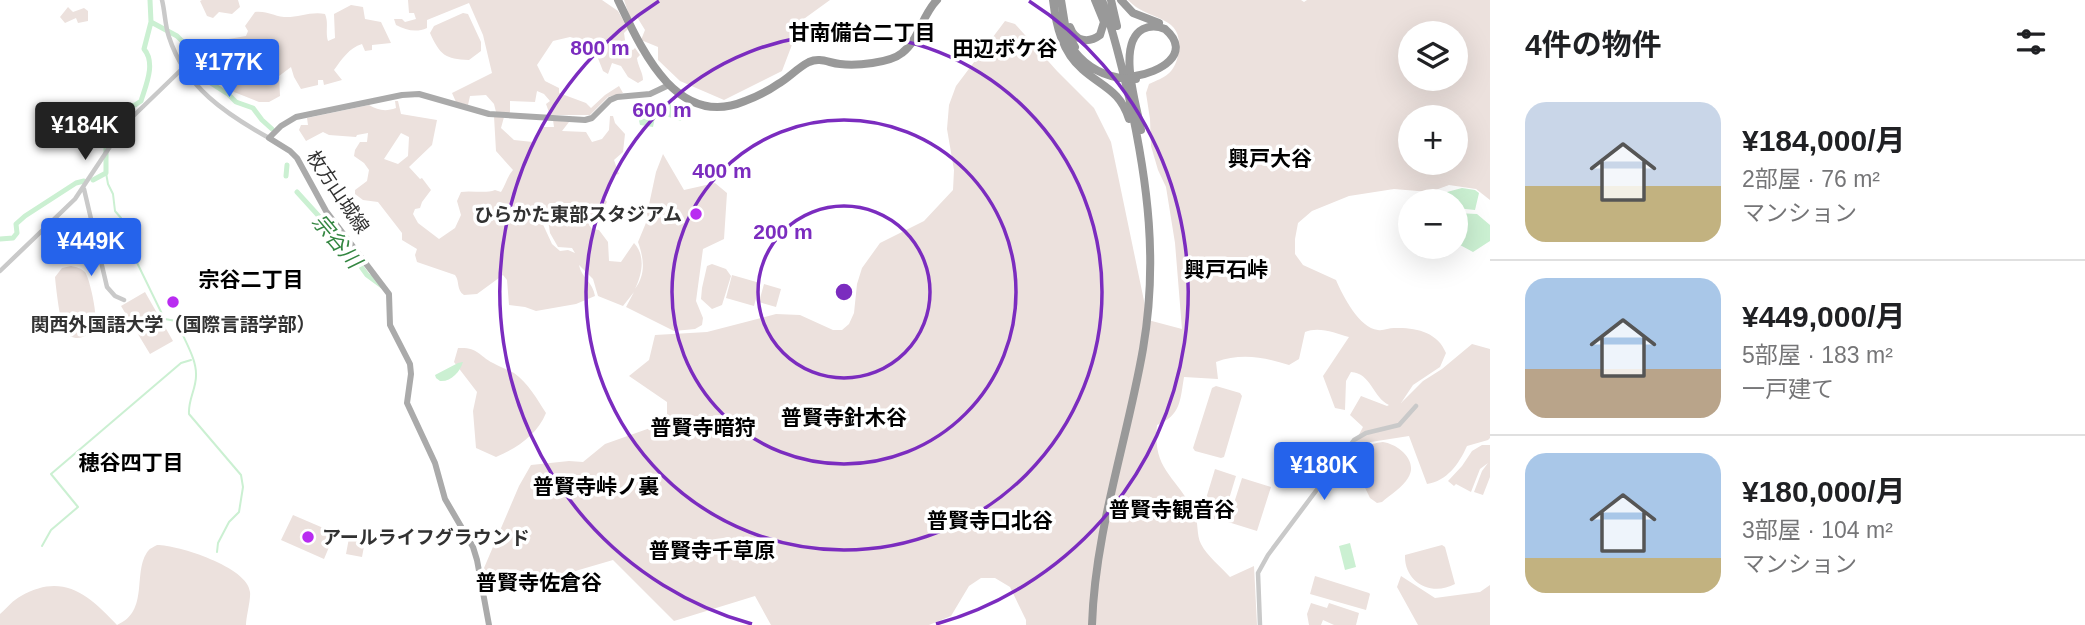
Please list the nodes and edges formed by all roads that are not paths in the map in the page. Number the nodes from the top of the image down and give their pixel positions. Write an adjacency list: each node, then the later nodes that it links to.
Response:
1 (162, 0): 9 (street)
2 (618, 0): 11 (highway)
3 (937, 0): 11 (highway)
4 (1059, 0): 5 (highway); 10 (highway, bridge); 13 (highway)
5 (1096, 0)
6 (1102, 0): 13 (highway)
7 (1111, 0): 13 (highway)
8 (1121, 0): 10 (highway)
9 (183, 68): 12 (street); 14 (street)
10 (1135, 78): 13 (highway)
11 (669, 85): 12 (main road)
12 (269, 138): 18 (main road, 枚方山城線)
13 (1145, 166): 19 (highway)
14 (84, 189): 15 (street); 16 (street)
15 (0, 271)
16 (124, 300)
17 (1416, 406): 20 (street)
18 (489, 625)
19 (1093, 625)
20 (1260, 625)

